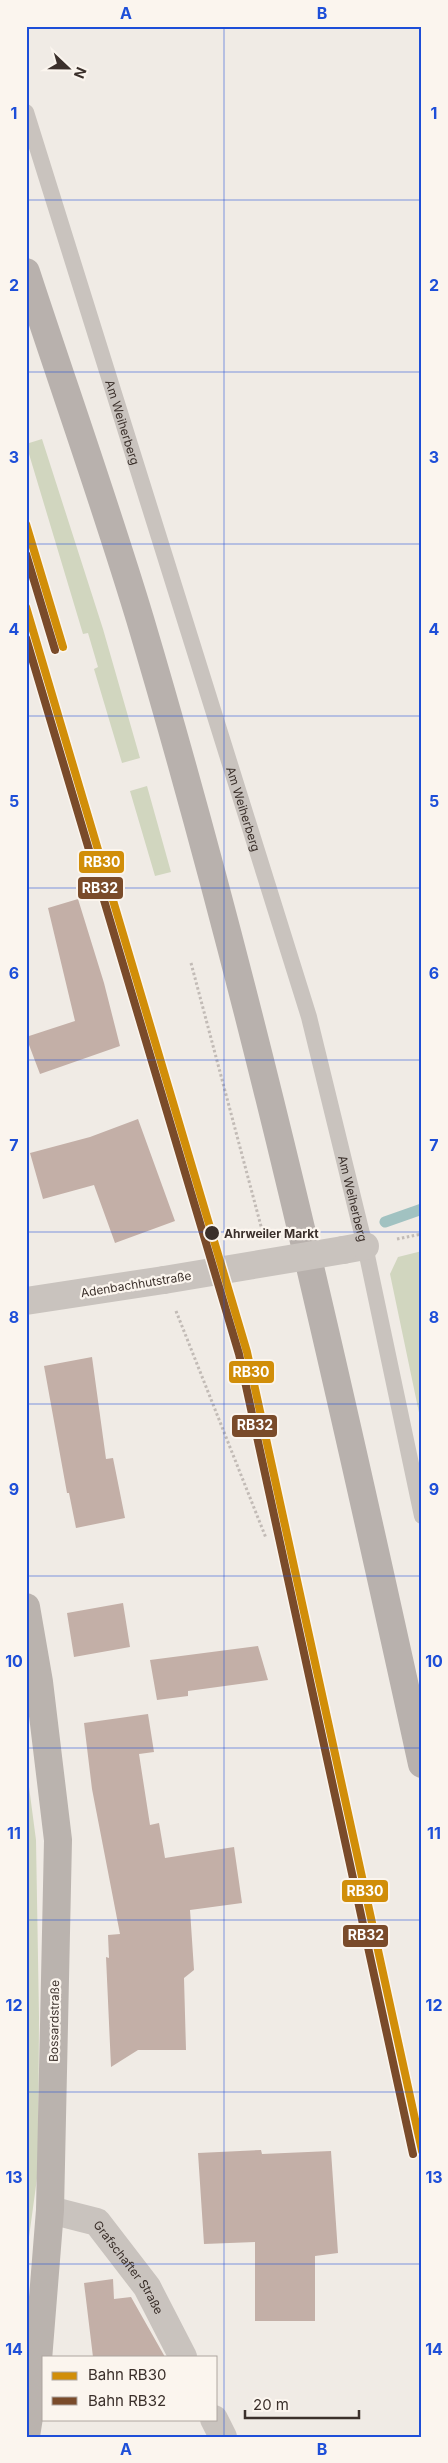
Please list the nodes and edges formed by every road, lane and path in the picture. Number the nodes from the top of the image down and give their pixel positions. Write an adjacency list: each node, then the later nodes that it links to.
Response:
1 (26, 112): 4 (lane, Am Weiherberg)
2 (26, 272): 11 (main road)
3 (191, 963): 5 (path)
4 (354, 1248): 5 (street, Adenbachhutstraße, bridge); 8 (lane, Am Weiherberg)
5 (270, 1262): 6 (street, Adenbachhutstraße, bridge)
6 (164, 1280): 7 (street, Adenbachhutstraße); 9 (path)
7 (26, 1301)
8 (422, 1516)
9 (266, 1538)
10 (26, 1607): 12 (street, Bossardstraße)
11 (422, 1764)
12 (50, 2210): 13 (street, Grafschafter Straße); 15 (street, Bossardstraße)
13 (182, 2356)
14 (214, 2420): 16 (street)
15 (26, 2436)
16 (223, 2437)

